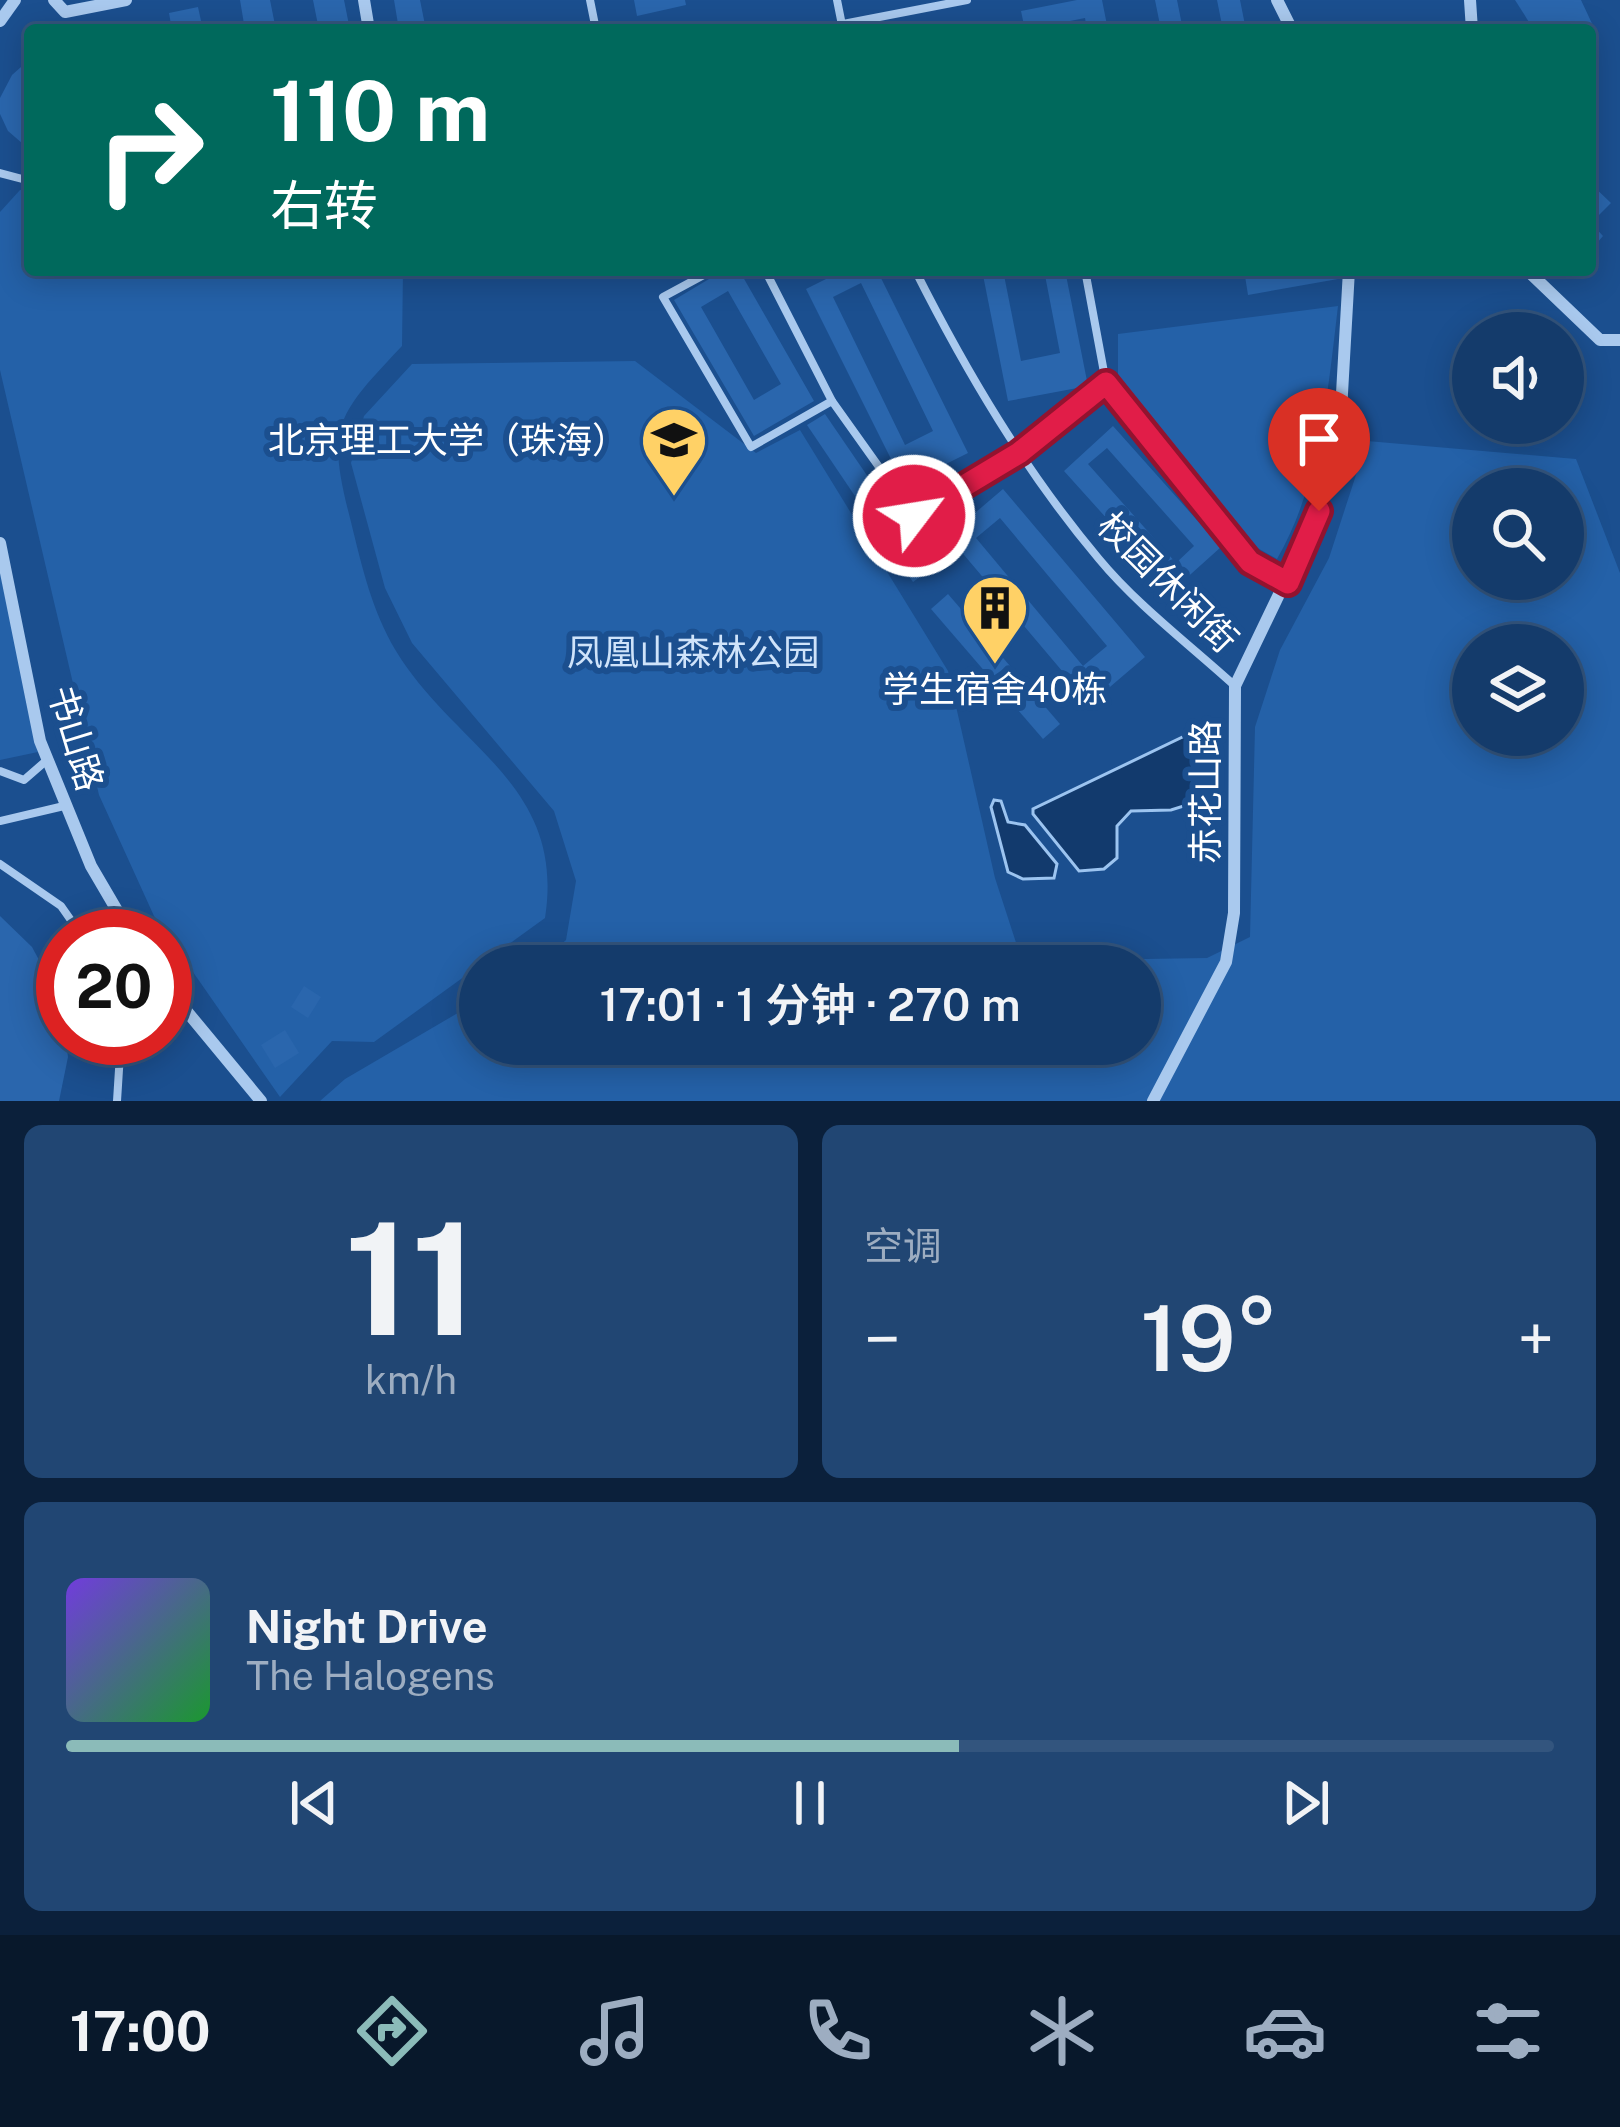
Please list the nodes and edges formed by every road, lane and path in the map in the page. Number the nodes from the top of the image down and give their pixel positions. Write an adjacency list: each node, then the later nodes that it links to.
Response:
1 (15, 0): 5 (street)
2 (54, 0): 3 (street)
3 (126, 0)
4 (967, 0): 6 (lane)
5 (0, 21)
6 (856, 24)
7 (702, 276): 15 (lane)
8 (768, 276): 15 (lane)
9 (918, 276): 16 (lane, 校园休闲街)
10 (1085, 276): 14 (lane)
11 (1349, 276): 18 (street, 赤花山路)
12 (1533, 276): 13 (street)
13 (1620, 340)
14 (1106, 383): 16 (lane); 18 (lane)
15 (832, 401): 16 (lane)
16 (1019, 453): 19 (lane, 校园休闲街)
17 (0, 542): 20 (street, 书山路)
18 (1288, 583): 19 (street, 赤花山路)
19 (1234, 686): 31 (street, 赤花山路)
20 (47, 760): 21 (lane); 22 (street, 书山路)
21 (0, 771)
22 (64, 806): 23 (lane); 26 (street, 书山路)
23 (0, 821)
24 (0, 864): 25 (lane)
25 (63, 909)
26 (118, 909)
27 (192, 1023): 30 (street)
28 (119, 1065): 29 (lane)
29 (117, 1101)
30 (261, 1101)
31 (1153, 1101)

